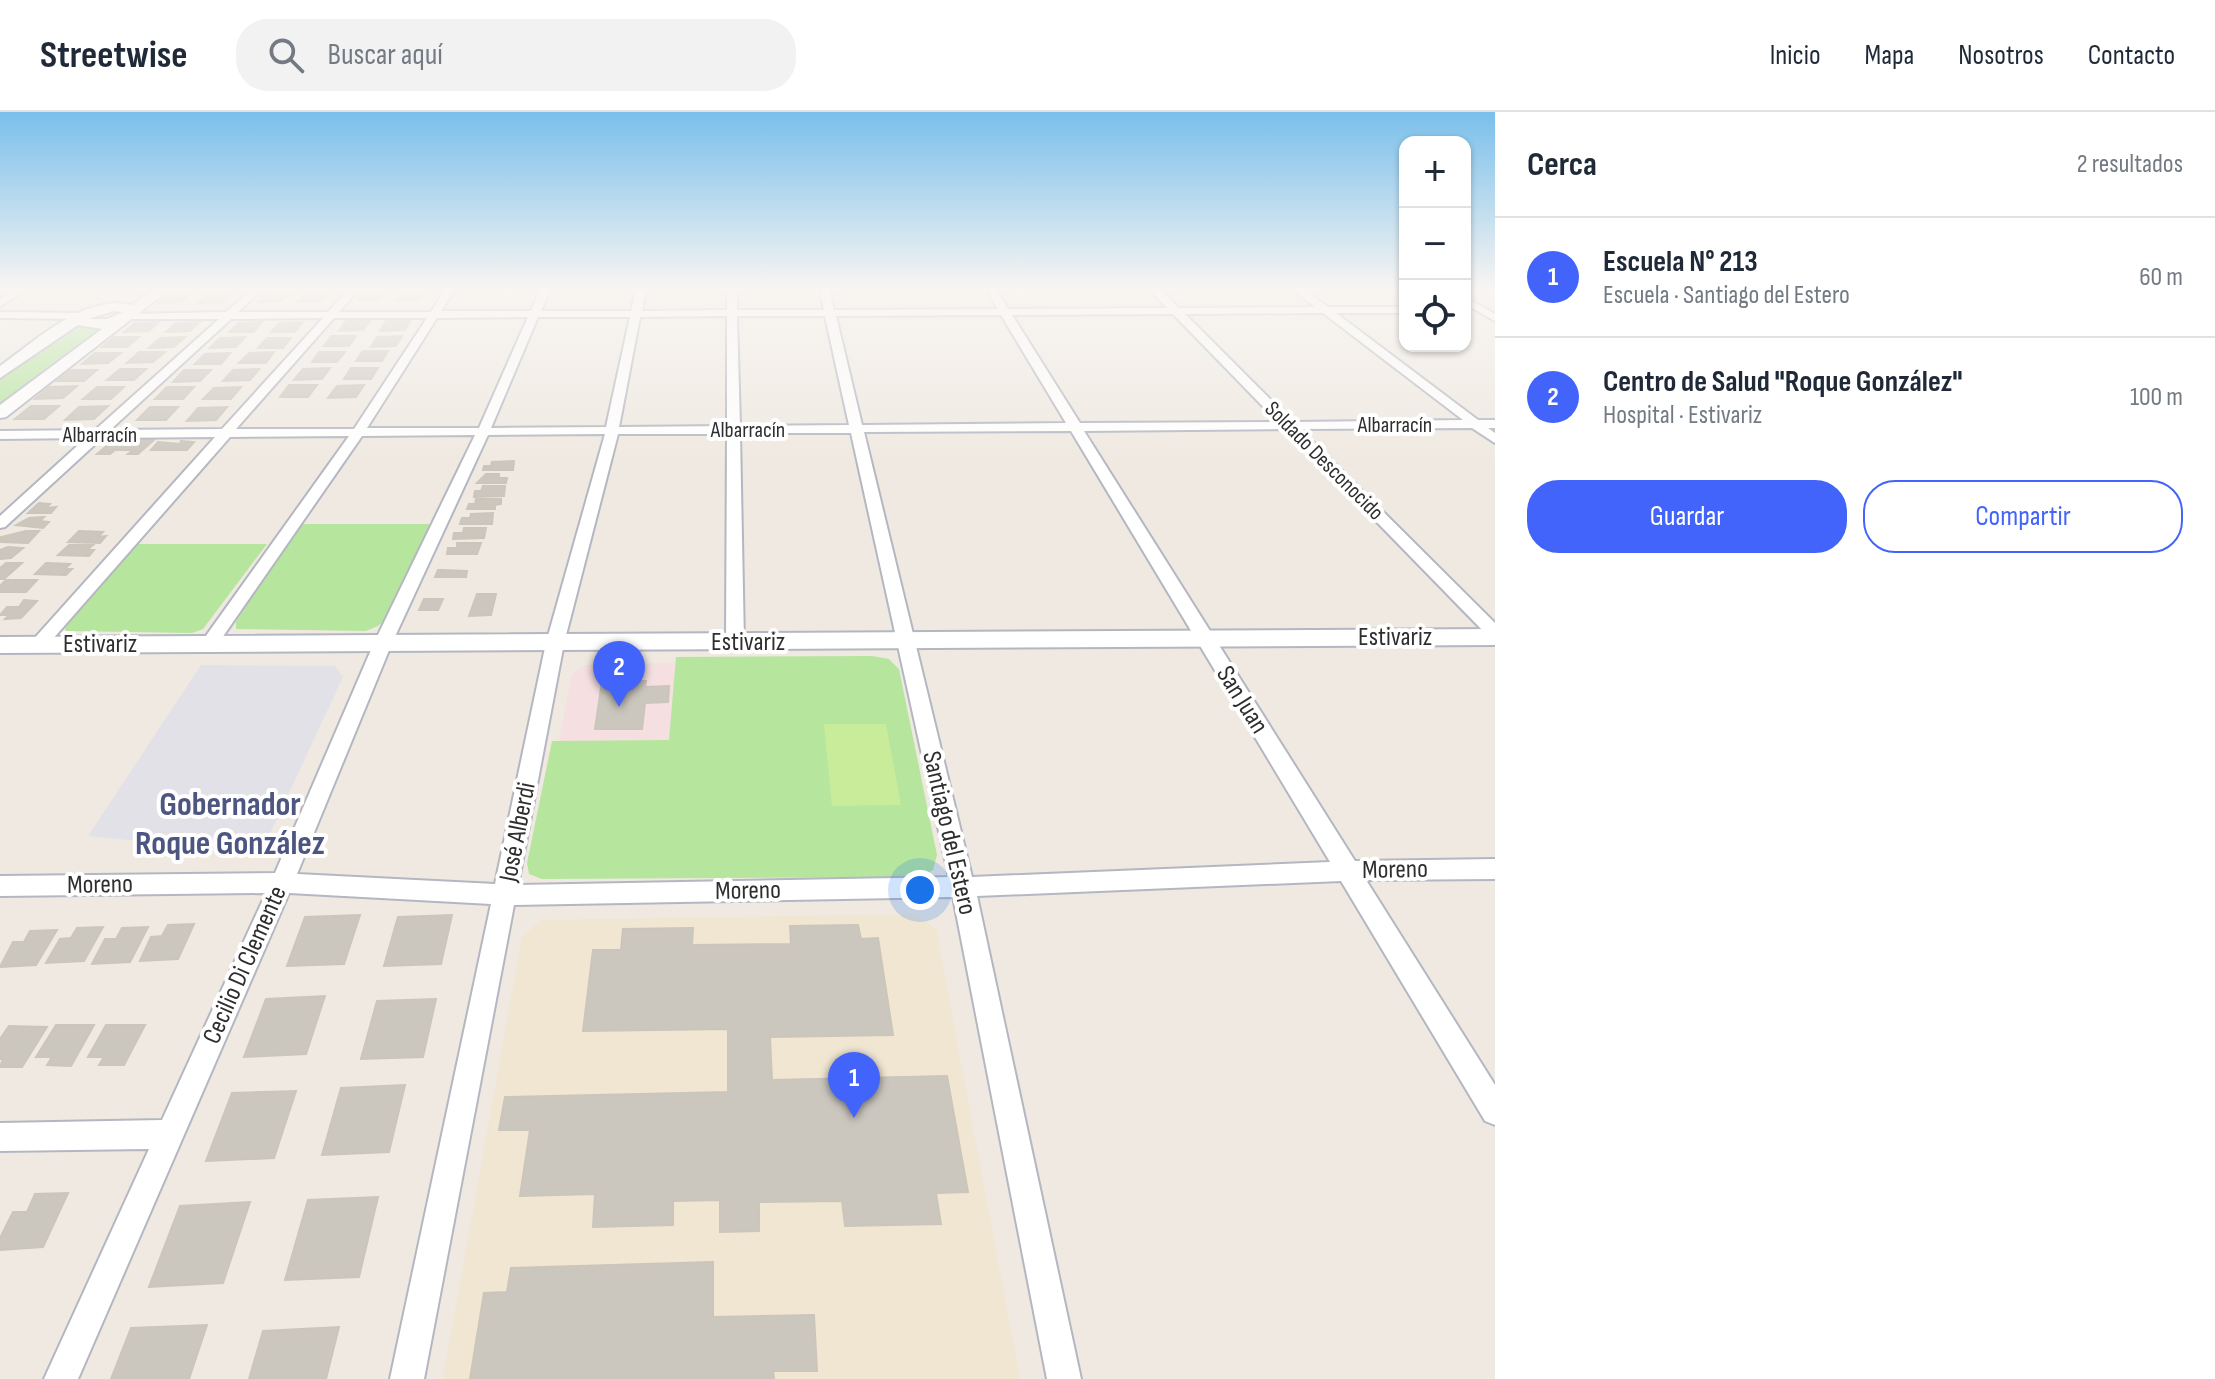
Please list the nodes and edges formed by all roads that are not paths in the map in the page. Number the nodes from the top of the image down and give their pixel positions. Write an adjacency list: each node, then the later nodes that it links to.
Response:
1 (37, 347): 13 (street)
2 (86, 347): 14 (street)
3 (195, 347): 26 (street)
4 (303, 347): 24 (street)
5 (414, 347): 23 (street)
6 (520, 347): 22 (street, Cecilio Di Clemente)
7 (631, 347): 21 (street, José Alberdi)
8 (733, 347): 20 (street)
9 (837, 347): 19 (street, Santiago del Estero)
10 (1026, 347): 18 (street, San Juan)
11 (1211, 347): 17 (street, Soldado Desconocido)
12 (1374, 347): 16 (street)
13 (0, 373)
14 (0, 413)
15 (1495, 424): 16 (street, Albarracín)
16 (1476, 425): 17 (street, Albarracín); 27 (street)
17 (1289, 426): 18 (street, Albarracín); 29 (street, Soldado Desconocido)
18 (1075, 427): 19 (street, Albarracín); 30 (street, San Juan)
19 (856, 429): 20 (street, Albarracín); 31 (street, Santiago del Estero)
20 (733, 430): 21 (street, Albarracín); 34 (street)
21 (612, 431): 22 (street, Albarracín); 33 (street, José Alberdi)
22 (483, 432): 23 (street, Albarracín); 32 (street, Cecilio Di Clemente)
23 (358, 433): 24 (street, Albarracín); 35 (street)
24 (227, 434): 26 (street, Albarracín); 37 (street)
25 (0, 435): 26 (street, Albarracín)
26 (99, 435): 28 (street)
27 (1495, 439)
28 (0, 524)
29 (1495, 635): 30 (street, Estivariz)
30 (1204, 638): 31 (street, Estivariz); 39 (street, San Juan)
31 (904, 641): 34 (street, Estivariz); 42 (street, Santiago del Estero)
32 (383, 643): 33 (street, Estivariz); 35 (street, Estivariz); 40 (street, Cecilio Di Clemente)
33 (555, 643): 34 (street, Estivariz); 43 (street, José Alberdi)
34 (735, 643)
35 (209, 644): 37 (street, Estivariz)
36 (0, 645): 37 (street, Estivariz)
37 (38, 645)
38 (1495, 869): 39 (street, Moreno)
39 (1347, 871): 42 (street, Moreno); 44 (street, San Juan)
40 (282, 883): 41 (street, Moreno); 43 (street, Moreno); 45 (street, Cecilio Di Clemente)
41 (0, 886)
42 (963, 887): 43 (street, Moreno); 49 (street, Santiago del Estero)
43 (505, 895): 48 (street, José Alberdi)
44 (1495, 1111)
45 (170, 1134): 46 (street); 47 (street, Cecilio Di Clemente)
46 (0, 1137)
47 (61, 1379)
48 (407, 1379)
49 (1064, 1379)

